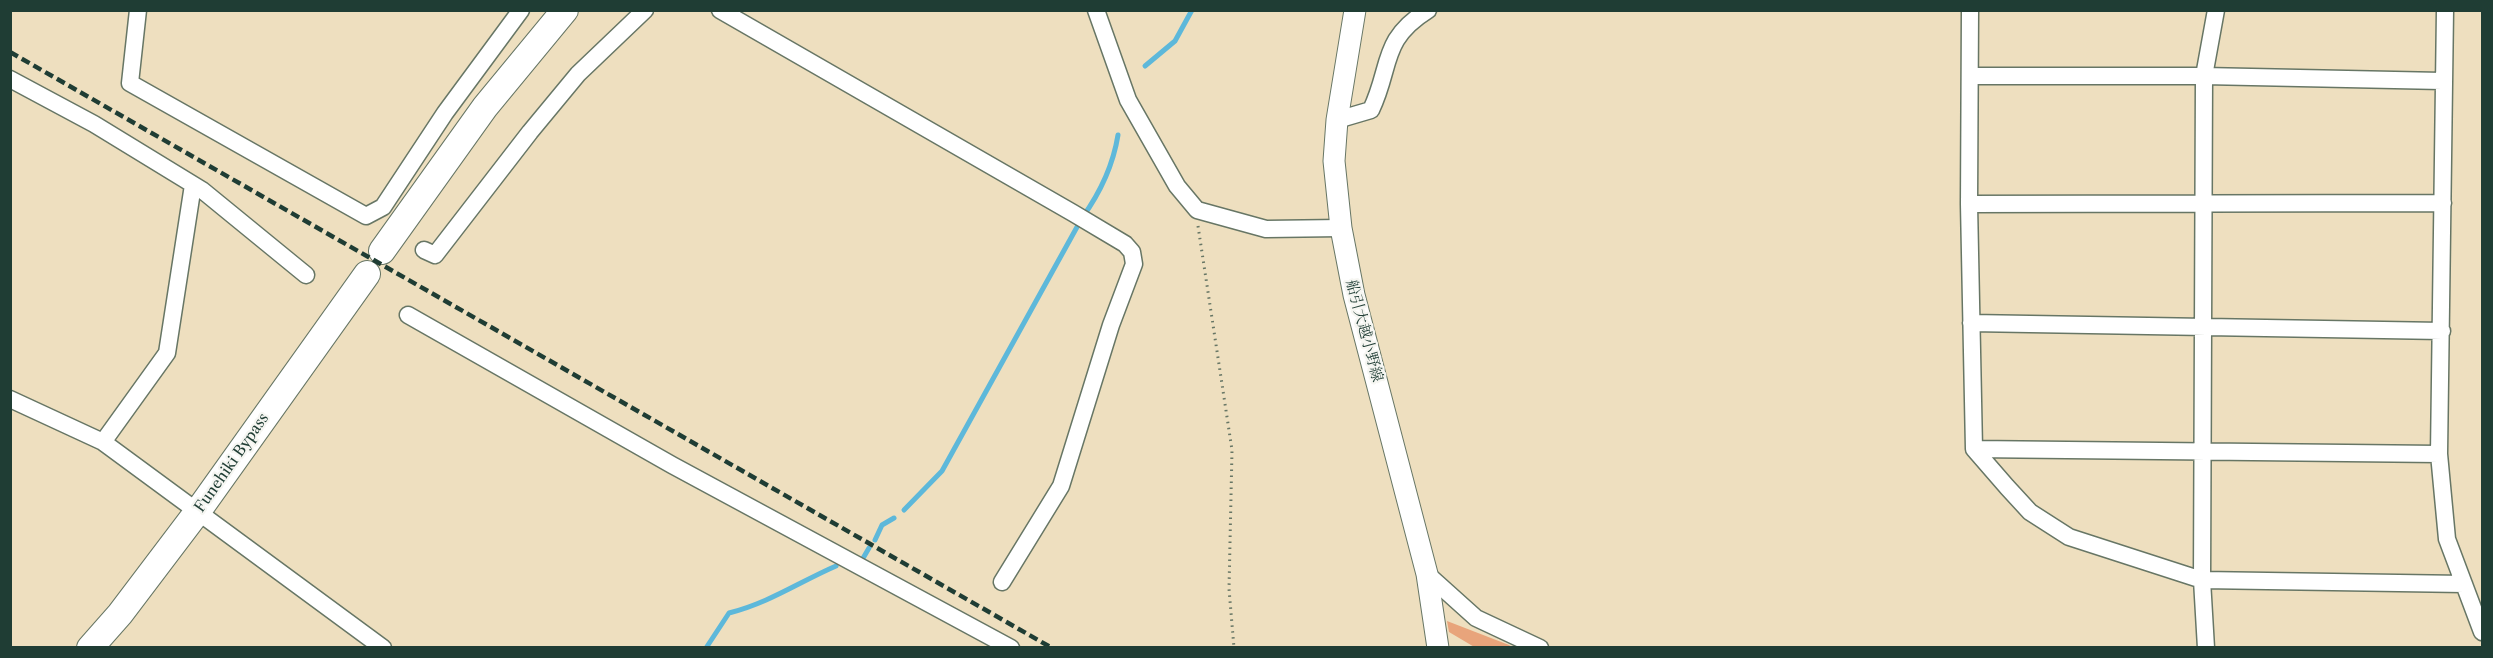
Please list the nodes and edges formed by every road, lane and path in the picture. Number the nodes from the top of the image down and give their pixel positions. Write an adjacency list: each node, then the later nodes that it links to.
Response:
1 (138, 10): 2 (street)
2 (521, 10)
3 (565, 10): 24 (highway)
4 (645, 10): 23 (street)
5 (720, 10): 39 (street)
6 (1096, 10): 21 (street)
7 (1355, 10): 16 (main road, 船引大越小野線)
8 (1428, 10): 16 (street)
9 (1970, 10): 12 (street)
10 (2216, 10): 13 (street)
11 (2445, 10): 15 (street)
12 (1971, 76): 13 (street); 20 (street)
13 (2205, 76): 15 (street); 18 (street)
14 (10, 79): 17 (street)
15 (2442, 81): 19 (street)
16 (1336, 120): 22 (main road, 船引大越小野線)
17 (194, 185): 26 (street); 32 (street)
18 (2206, 203): 19 (street); 20 (street); 29 (street)
19 (2443, 203): 30 (street)
20 (1969, 204): 28 (street)
21 (1197, 210): 22 (street); 45 (path)
22 (1341, 228): 37 (main road, 船引大越小野線)
23 (424, 250)
24 (382, 251)
25 (367, 274): 36 (highway, Funehiki Bypass)
26 (306, 275)
27 (408, 315): 44 (street)
28 (1971, 323): 29 (street); 33 (street)
29 (2204, 328): 30 (street); 34 (street)
30 (2442, 331): 35 (street)
31 (10, 399): 32 (street)
32 (103, 441): 36 (street)
33 (1974, 448): 34 (street); 38 (street)
34 (2203, 449): 35 (street); 38 (street)
35 (2439, 454): 40 (street)
36 (198, 511): 42 (highway, Funehiki Bypass); 43 (street)
37 (1427, 574): 46 (main road, 船引大越小野線); 47 (street)
38 (2202, 580): 40 (street); 48 (street)
39 (1002, 582)
40 (2464, 584): 41 (street)
41 (2482, 632)
42 (90, 648)
43 (383, 648)
44 (1011, 648)
45 (1233, 648)
46 (1438, 648)
47 (1540, 648)
48 (2206, 648)

